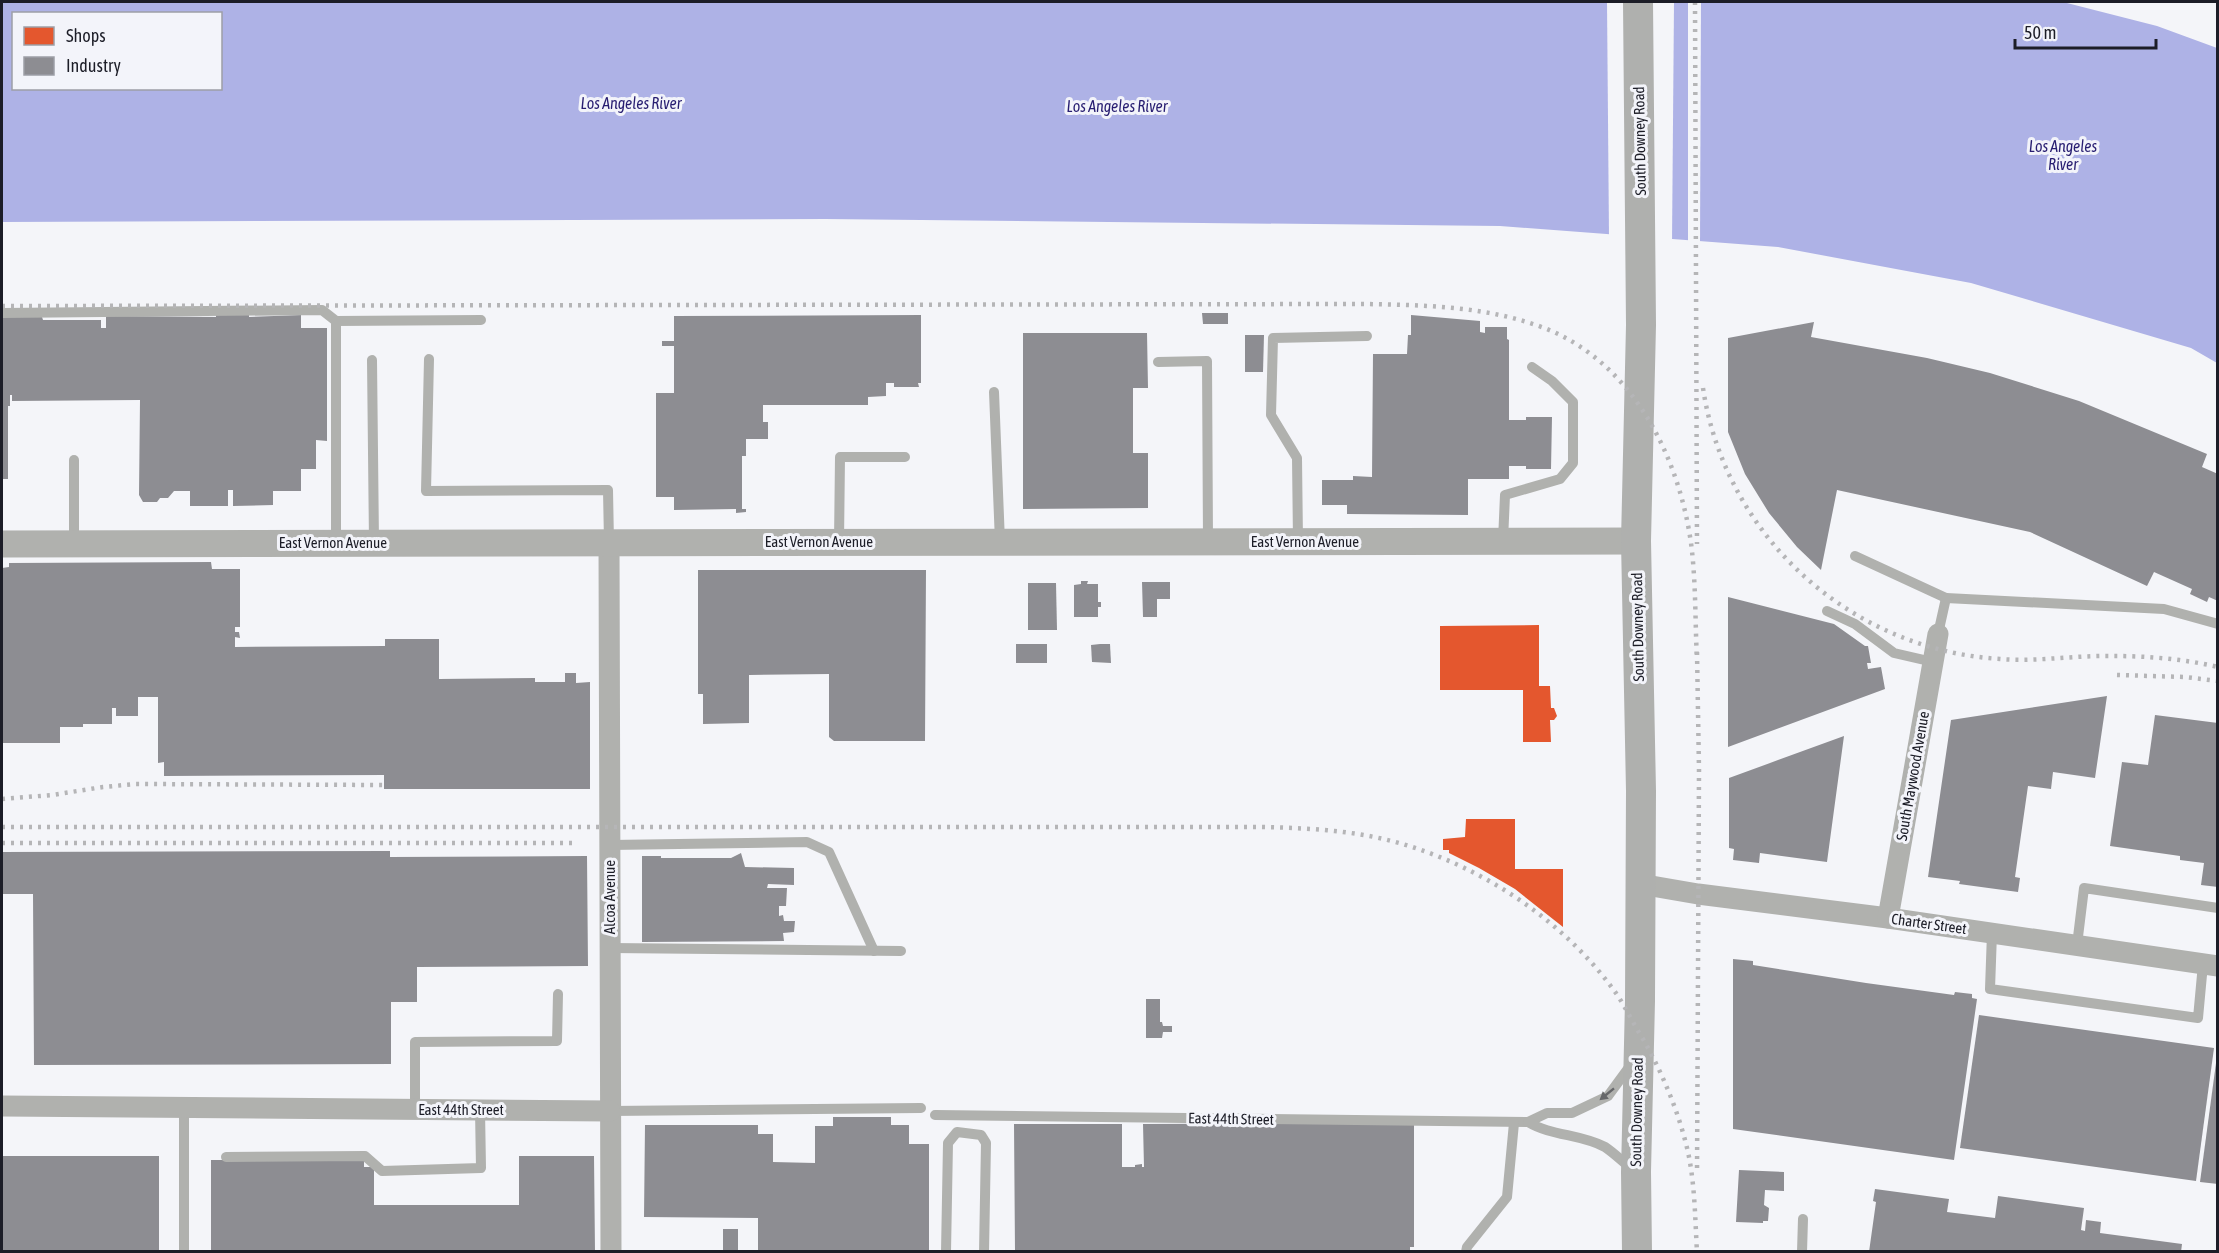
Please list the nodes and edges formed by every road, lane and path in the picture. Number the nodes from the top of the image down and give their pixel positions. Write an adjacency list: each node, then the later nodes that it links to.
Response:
1 (1638, 2): 14 (main road, South Downey Road)
2 (2, 313): 4 (lane)
3 (481, 320): 4 (lane)
4 (336, 321): 19 (lane)
5 (1367, 336): 18 (lane)
6 (429, 358): 21 (lane)
7 (372, 360): 20 (lane)
8 (1158, 363): 17 (lane)
9 (1532, 366): 13 (lane)
10 (994, 392): 16 (lane)
11 (905, 457): 15 (lane)
12 (74, 460): 23 (lane)
13 (1503, 541): 14 (street, East Vernon Avenue); 18 (street, East Vernon Avenue)
14 (1636, 541): 31 (main road, South Downey Road)
15 (839, 542): 16 (street, East Vernon Avenue); 21 (street, East Vernon Avenue)
16 (1000, 542): 17 (street, East Vernon Avenue)
17 (1208, 542): 18 (street, East Vernon Avenue)
18 (1298, 542)
19 (336, 543): 20 (street, East Vernon Avenue); 23 (street, East Vernon Avenue)
20 (374, 543): 21 (street, East Vernon Avenue)
21 (609, 543): 30 (street, Alcoa Avenue)
22 (2, 544): 23 (street, East Vernon Avenue)
23 (74, 544)
24 (1856, 556): 25 (lane)
25 (1946, 598): 27 (lane); 28 (lane)
26 (1827, 611): 29 (lane)
27 (2217, 624)
28 (1938, 634): 29 (street, South Maywood Avenue)
29 (1933, 662): 33 (street, South Maywood Avenue)
30 (610, 845): 36 (street, Alcoa Avenue); 37 (lane)
31 (1640, 884): 33 (street, Charter Street); 41 (main road, South Downey Road)
32 (2217, 908): 35 (lane)
33 (1888, 918): 34 (street, Charter Street)
34 (1992, 933): 35 (street, Charter Street); 39 (lane)
35 (2077, 945): 39 (street, Charter Street)
36 (610, 948): 37 (lane); 47 (street, Alcoa Avenue)
37 (874, 951): 38 (lane)
38 (902, 951)
39 (2210, 965)
40 (558, 994): 45 (lane)
41 (1639, 1046): 50 (lane, East 44th Street, one-way to 50); 54 (main road, South Downey Road)
42 (2, 1106): 43 (street, East 44th Street)
43 (184, 1107): 45 (street, East 44th Street); 56 (lane)
44 (921, 1108): 47 (lane, East 44th Street)
45 (415, 1109): 46 (street, East 44th Street)
46 (480, 1110): 47 (street, East 44th Street); 53 (lane)
47 (610, 1111): 57 (street, Alcoa Avenue)
48 (935, 1115): 49 (lane, East 44th Street)
49 (957, 1115): 51 (lane, East 44th Street); 52 (lane)
50 (1528, 1122): 51 (lane, East 44th Street); 54 (lane, East 44th Street)
51 (1514, 1123): 60 (lane)
52 (957, 1132): 58 (lane); 59 (lane)
53 (226, 1157)
54 (1636, 1172): 61 (main road, South Downey Road)
55 (1803, 1219): 62 (lane)
56 (184, 1251)
57 (611, 1251)
58 (946, 1251)
59 (984, 1251)
60 (1466, 1251)
61 (1637, 1251)
62 (1802, 1251)

